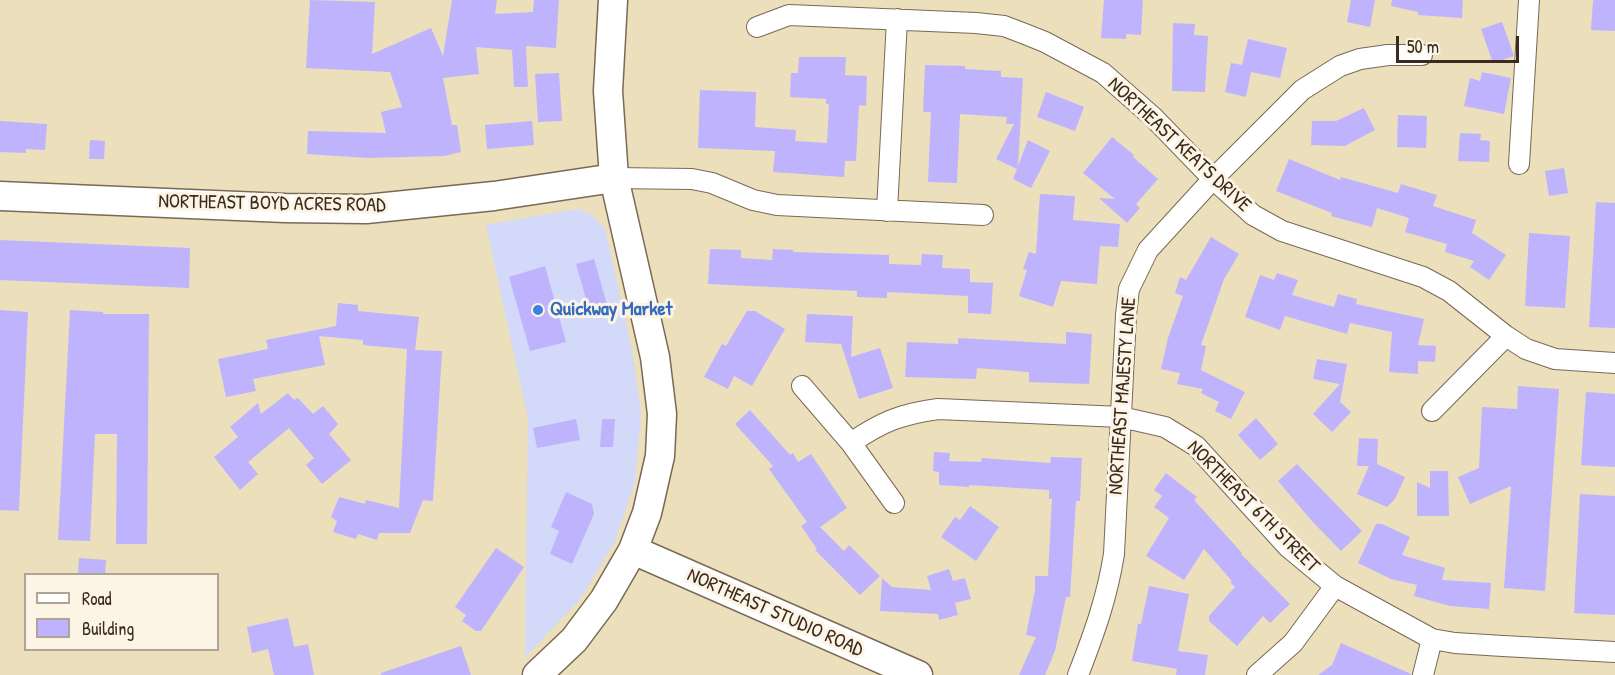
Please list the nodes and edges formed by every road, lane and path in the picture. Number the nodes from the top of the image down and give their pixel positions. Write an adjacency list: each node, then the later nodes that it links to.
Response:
1 (613, 0): 7 (street)
2 (1529, 0): 6 (street)
3 (897, 19): 4 (street, NORTHEAST KEATS DRIVE); 8 (street, NORTHEAST KEATS DRIVE); 10 (street)
4 (757, 27)
5 (1422, 55): 8 (street, NORTHEAST MAJESTY LANE)
6 (1519, 164)
7 (614, 178): 9 (street, NORTHEAST BOYD ACRES ROAD); 10 (street); 19 (street)
8 (1213, 178): 12 (street, NORTHEAST KEATS DRIVE); 16 (street, NORTHEAST MAJESTY LANE)
9 (0, 196)
10 (887, 211): 11 (street)
11 (983, 215)
12 (1506, 336): 13 (street, NORTHEAST KEATS DRIVE); 15 (street)
13 (1615, 363)
14 (802, 386): 17 (street)
15 (1432, 411)
16 (1121, 417): 17 (street, NORTHEAST 6TH STREET); 20 (street, NORTHEAST 6TH STREET); 25 (street, NORTHEAST MAJESTY LANE)
17 (851, 443): 18 (street)
18 (894, 503)
19 (633, 550): 23 (street); 24 (street, NORTHEAST STUDIO ROAD)
20 (1335, 586): 21 (street, NORTHEAST 6TH STREET); 26 (street)
21 (1432, 639): 22 (street, NORTHEAST 6TH STREET); 27 (street)
22 (1615, 652)
23 (537, 675)
24 (918, 675)
25 (1078, 675)
26 (1257, 675)
27 (1424, 675)

